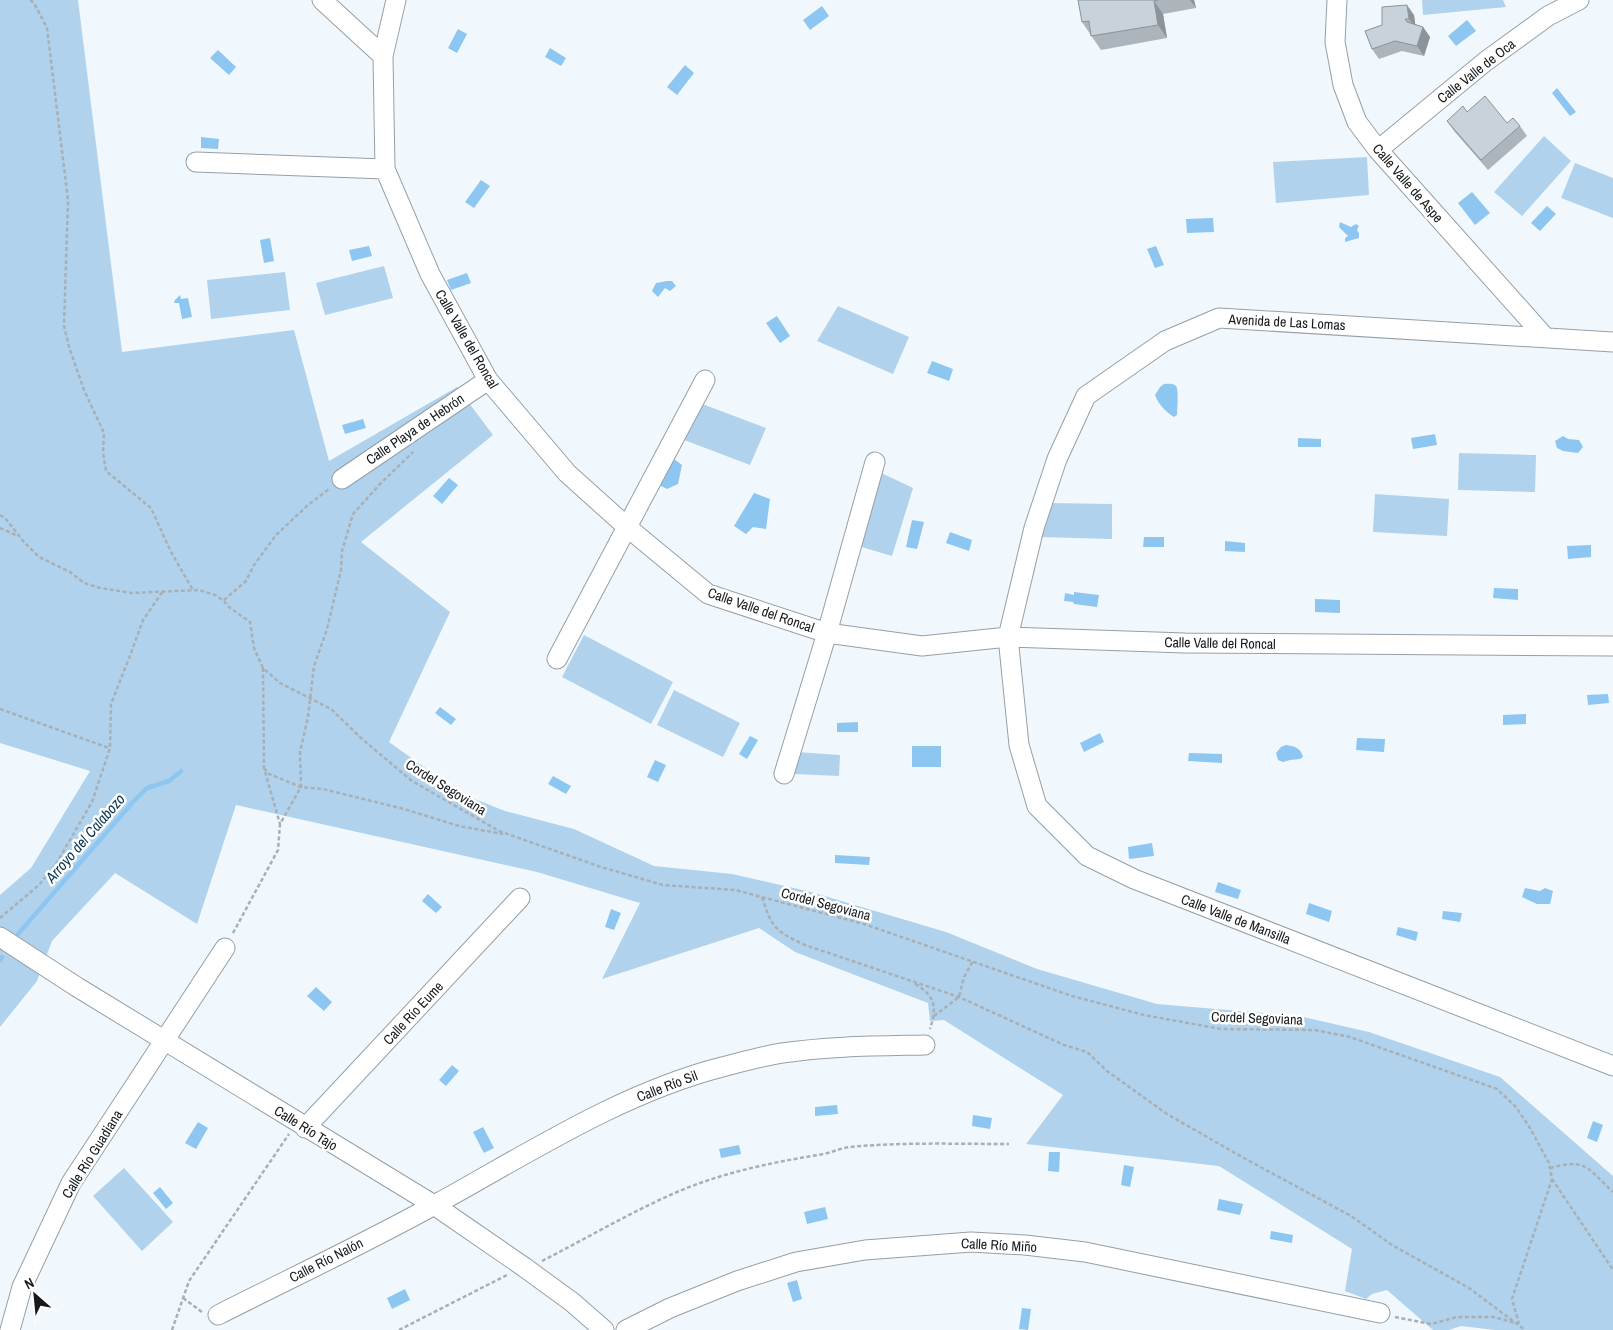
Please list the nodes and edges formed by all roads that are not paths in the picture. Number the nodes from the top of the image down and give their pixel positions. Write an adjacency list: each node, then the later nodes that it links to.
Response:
1 (322, 0): 5 (street)
2 (396, 0): 5 (street, Calle Valle del Roncal)
3 (1337, 0): 6 (street, Calle Valle de Aspe)
4 (1579, 0): 6 (street, Calle Valle de Oca)
5 (383, 56): 8 (street, Calle Valle del Roncal)
6 (1378, 150): 9 (street, Calle Valle de Aspe)
7 (196, 162): 8 (street)
8 (385, 169): 11 (street, Calle Valle del Roncal)
9 (1544, 336): 10 (street, Avenida de Las Lomas); 17 (street, Avenida de Las Lomas)
10 (1613, 342)
11 (488, 380): 14 (street, Calle Playa de Hebrón); 15 (street, Calle Valle del Roncal)
12 (705, 380): 15 (street)
13 (875, 462): 16 (street, Calle Valle del Roncal)
14 (342, 479)
15 (627, 527): 16 (street, Calle Valle del Roncal); 19 (street)
16 (828, 633): 17 (street, Calle Valle del Roncal); 20 (street, Calle Valle del Roncal)
17 (1008, 637): 18 (street, Calle Valle del Roncal); 26 (street, Calle Valle de Mansilla)
18 (1613, 646)
19 (557, 659)
20 (784, 774)
21 (520, 898): 27 (street, Calle Río Eume)
22 (0, 937): 24 (street, Calle Río Tajo)
23 (225, 948): 24 (street, Calle Río Guadiana)
24 (164, 1040): 27 (street, Calle Río Tajo); 31 (street, Calle Río Guadiana)
25 (925, 1045): 28 (street, Calle Río Sil)
26 (1613, 1066)
27 (301, 1125): 28 (street, Calle Río Tajo)
28 (434, 1206): 30 (street, Calle Río Nalón); 32 (street, Calle Río Tajo)
29 (1380, 1313): 33 (street, Calle Río Miño)
30 (218, 1316)
31 (10, 1330)
32 (604, 1330)
33 (626, 1330)

